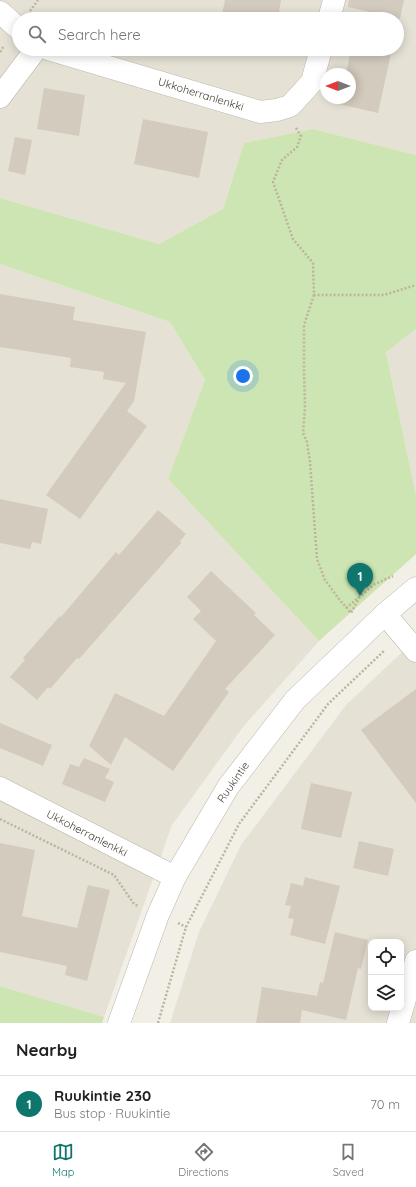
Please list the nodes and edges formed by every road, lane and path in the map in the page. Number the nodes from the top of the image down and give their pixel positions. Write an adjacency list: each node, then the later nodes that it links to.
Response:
1 (334, 0): 3 (street)
2 (0, 12): 4 (street)
3 (331, 12)
4 (12, 23)
5 (31, 56): 8 (street)
6 (72, 56): 9 (street, Ukkoherranlenkki)
7 (319, 56): 9 (street, Ukkoherranlenkki)
8 (0, 97)
9 (277, 110): 11 (path)
10 (416, 285): 11 (path)
11 (314, 295): 13 (path)
12 (416, 588): 14 (street, Ruukintie)
13 (360, 596)
14 (385, 614): 15 (street); 19 (street, Ruukintie)
15 (402, 634): 16 (street); 21 (path)
16 (416, 651)
17 (0, 788): 19 (street, Ukkoherranlenkki)
18 (0, 819): 20 (path)
19 (175, 877): 20 (street, Ruukintie)
20 (158, 914): 21 (path); 23 (street, Ruukintie)
21 (186, 927): 24 (path)
22 (416, 961): 25 (street)
23 (119, 1023)
24 (158, 1023)
25 (398, 1023)

